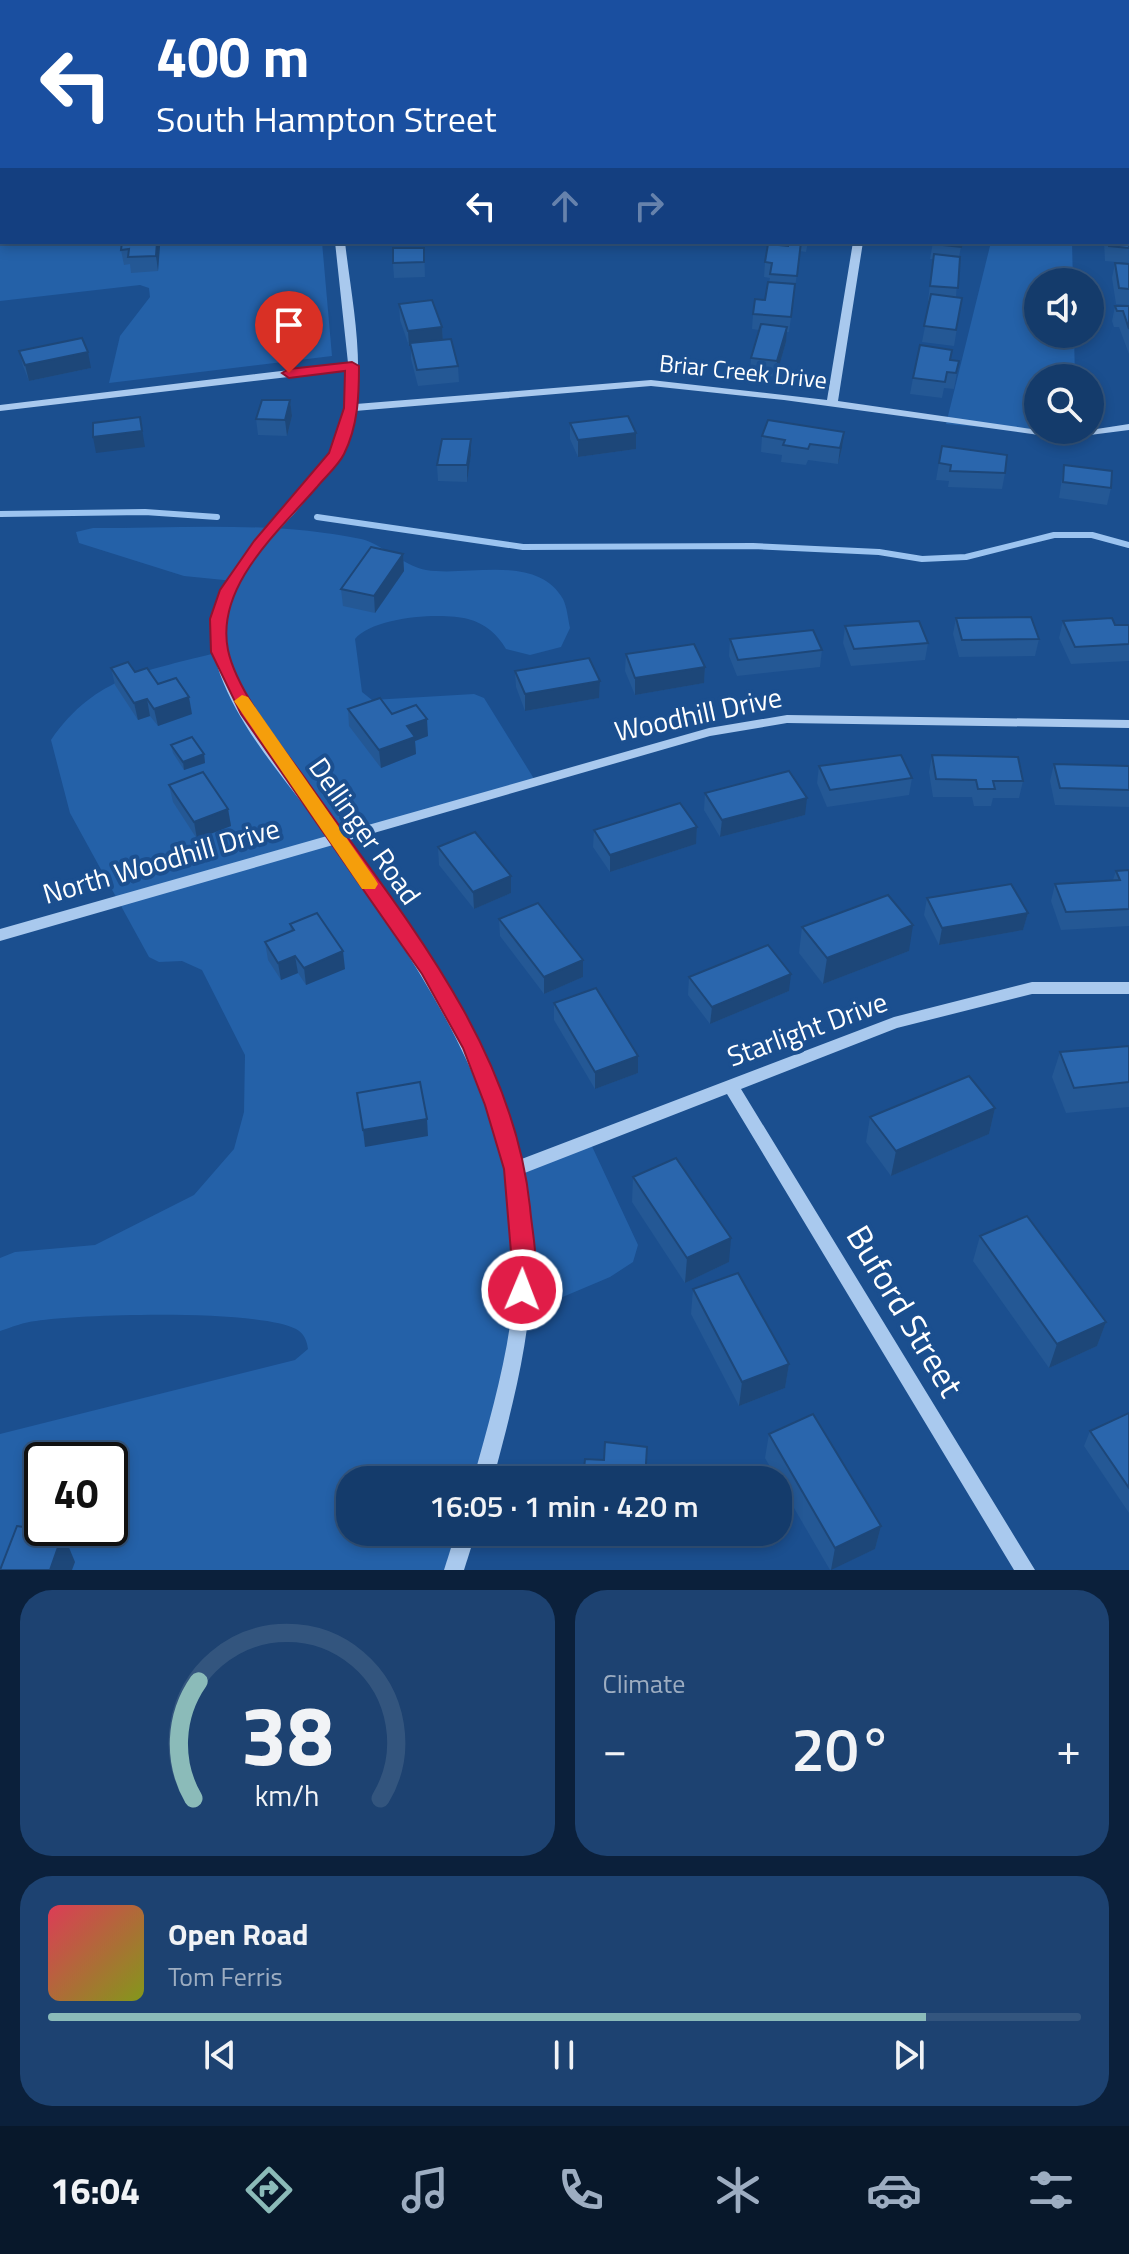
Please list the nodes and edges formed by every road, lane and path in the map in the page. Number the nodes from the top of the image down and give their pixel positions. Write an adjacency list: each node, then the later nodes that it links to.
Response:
1 (340, 244): 3 (street, Dellinger Road)
2 (858, 244): 4 (street)
3 (352, 366): 5 (street); 6 (street, Dellinger Road)
4 (832, 403): 6 (street, Briar Creek Drive); 7 (street, Briar Creek Drive)
5 (0, 408)
6 (352, 408): 9 (street, Dellinger Road)
7 (1129, 427)
8 (1129, 724): 9 (street, Woodhill Drive)
9 (336, 838): 10 (street, North Woodhill Drive); 13 (street, Dellinger Road)
10 (0, 935)
11 (1129, 988): 12 (street, Starlight Drive)
12 (730, 1085): 13 (street, Starlight Drive); 17 (street, Buford Street)
13 (515, 1169): 14 (street, Dellinger Road)
14 (486, 1466)
15 (462, 1546): 16 (street)
16 (454, 1570)
17 (1025, 1570)

